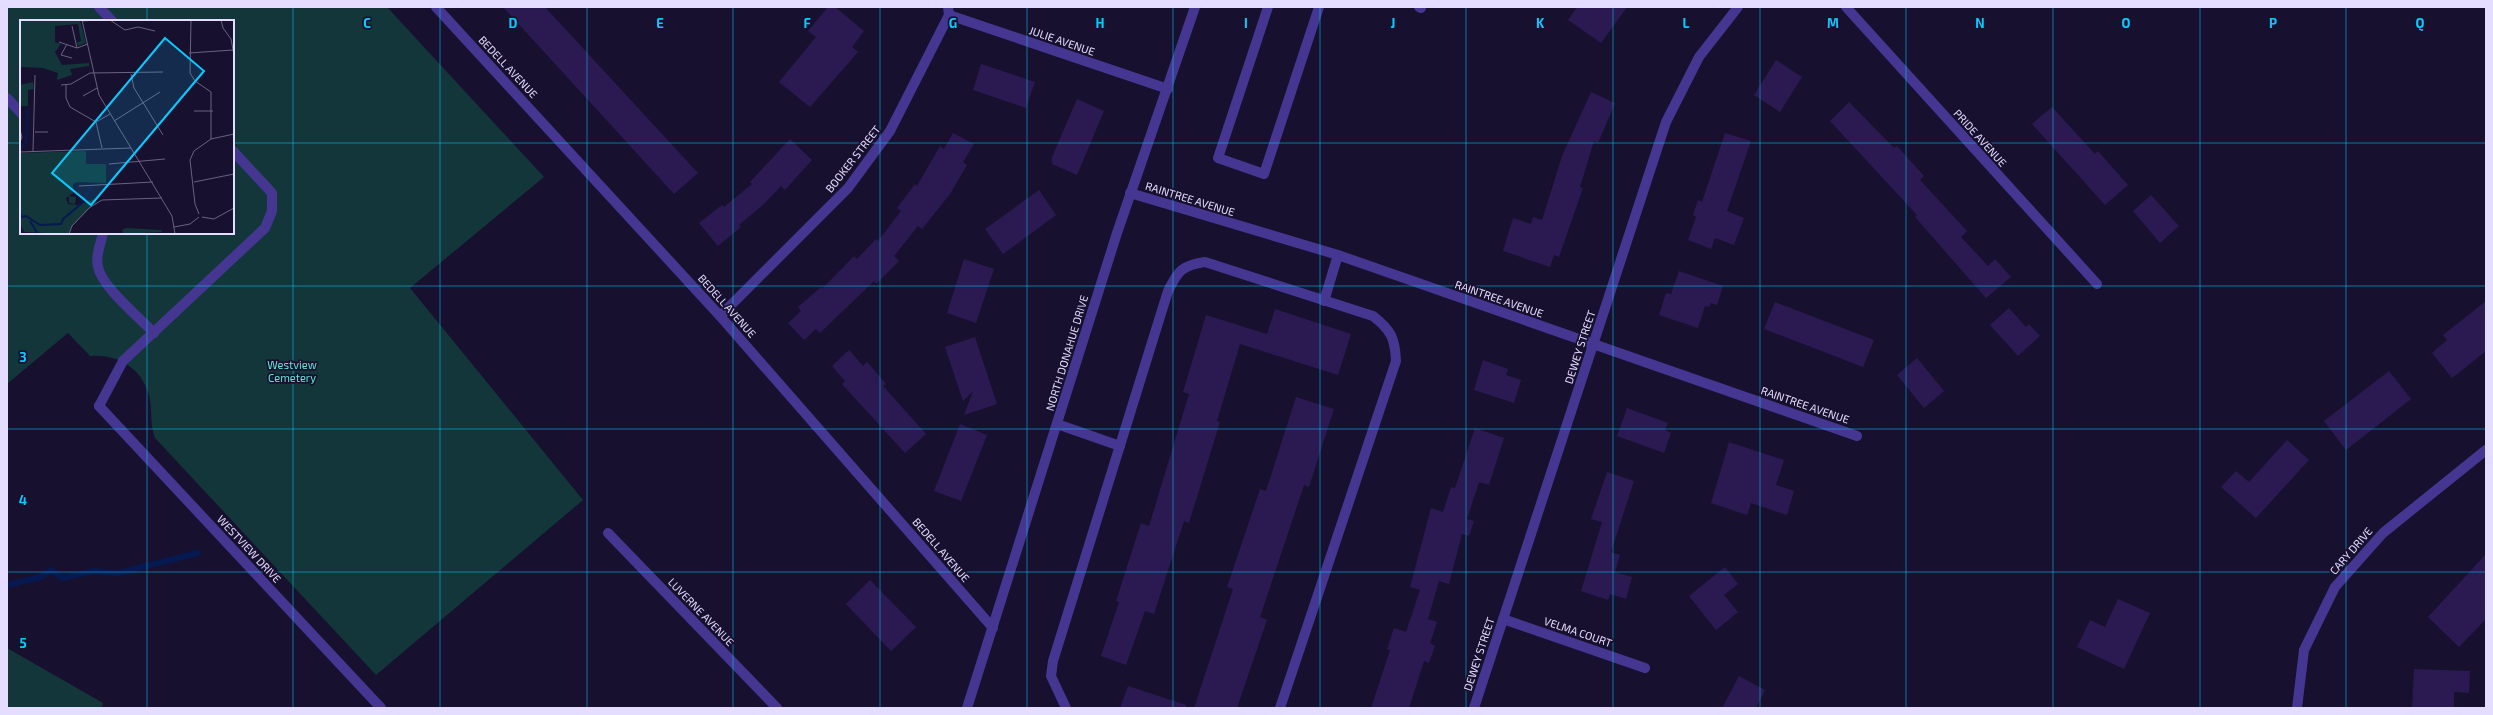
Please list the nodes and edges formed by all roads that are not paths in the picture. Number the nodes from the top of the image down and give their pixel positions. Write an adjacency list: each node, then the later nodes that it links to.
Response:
1 (99, 7): 9 (street)
2 (436, 7): 19 (street, BEDELL AVENUE)
3 (1195, 7): 10 (street, NORTH DONAHUE DRIVE)
4 (1268, 7): 5 (street)
5 (1319, 7)
6 (1738, 7): 21 (street, DEWEY STREET)
7 (1846, 7): 17 (street, PRIDE AVENUE)
8 (948, 11): 10 (street, JULIE AVENUE); 19 (street, BOOKER STREET)
9 (111, 20)
10 (1168, 89): 14 (street, NORTH DONAHUE DRIVE)
11 (7, 98): 12 (street)
12 (20, 111)
13 (234, 152): 20 (street)
14 (1130, 193): 16 (street, RAINTREE AVENUE); 22 (street, NORTH DONAHUE DRIVE)
15 (103, 234): 20 (street)
16 (1338, 256): 18 (street); 21 (street, RAINTREE AVENUE)
17 (2097, 284)
18 (1324, 301): 24 (street); 34 (street)
19 (720, 316): 28 (street, BEDELL AVENUE)
20 (154, 332): 30 (street, WESTVIEW DRIVE)
21 (1593, 344): 23 (street, RAINTREE AVENUE); 27 (street, DEWEY STREET)
22 (1057, 424): 24 (street); 28 (street, NORTH DONAHUE DRIVE)
23 (1857, 436)
24 (1120, 446): 33 (street)
25 (2486, 450): 36 (street, CARY DRIVE)
26 (608, 533): 31 (street, LUVERNE AVENUE)
27 (1503, 619): 29 (street, VELMA COURT); 35 (street, DEWEY STREET)
28 (993, 628): 32 (street, NORTH DONAHUE DRIVE)
29 (1645, 668)
30 (381, 708)
31 (777, 708)
32 (967, 708)
33 (1066, 708)
34 (1280, 708)
35 (1474, 708)
36 (2297, 708)

